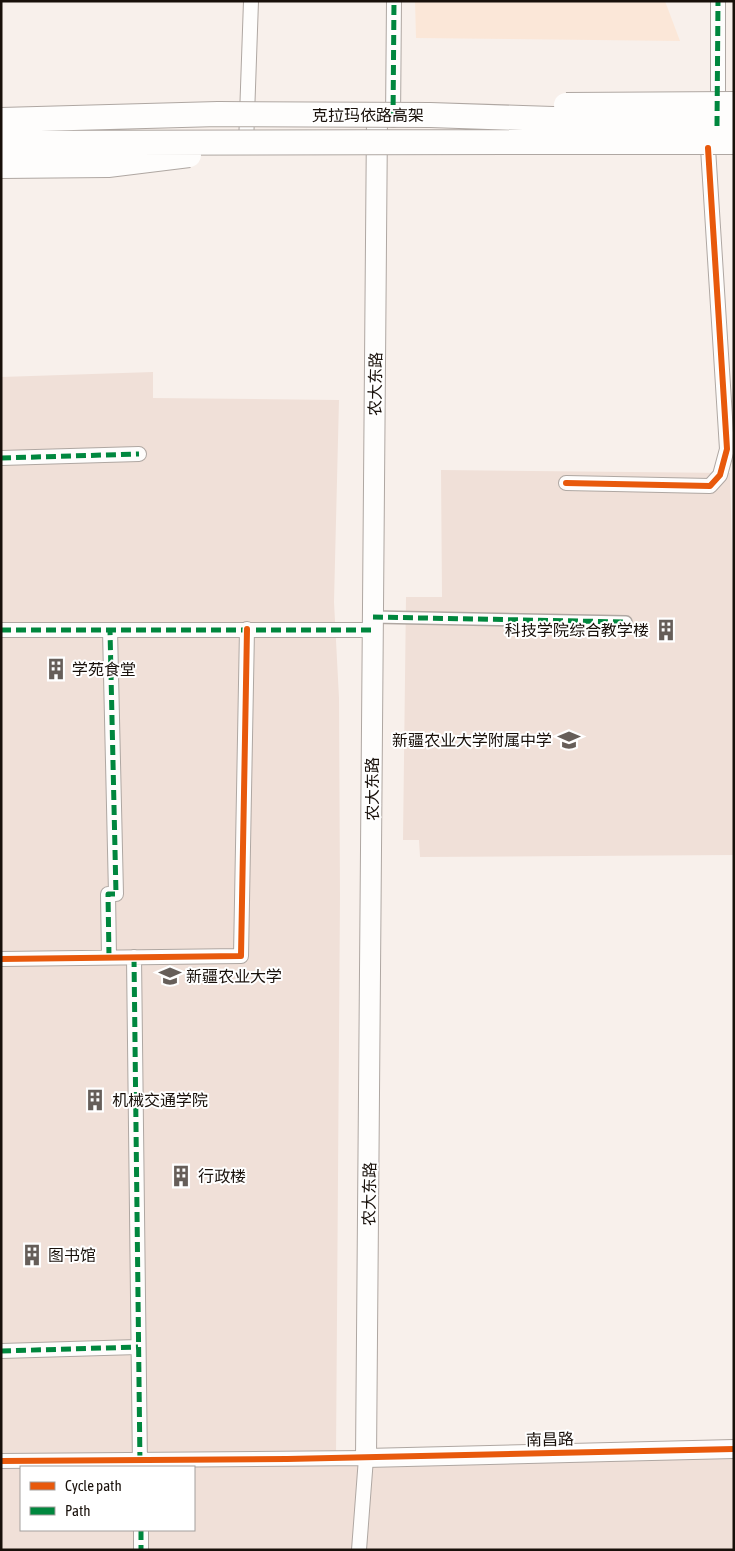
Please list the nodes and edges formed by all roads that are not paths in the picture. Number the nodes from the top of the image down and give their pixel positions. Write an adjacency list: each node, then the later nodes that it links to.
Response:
1 (251, 1): 14 (street)
2 (394, 1): 10 (street)
3 (718, 1): 5 (street)
4 (734, 96): 5 (street)
5 (726, 100): 6 (highway, bridge); 11 (street)
6 (493, 106): 7 (highway); 8 (highway, bridge)
7 (82, 109)
8 (430, 115): 9 (highway, 克拉玛依路高架, bridge); 11 (highway, 克拉玛依路高架, bridge)
9 (1, 120)
10 (385, 120): 21 (main road, 农大东路)
11 (728, 131): 13 (highway, 克拉玛依路高架, bridge)
12 (1, 142): 13 (highway, 克拉玛依路高架, bridge)
13 (289, 143): 16 (highway, bridge)
14 (246, 145)
15 (708, 148): 19 (street)
16 (1, 166)
17 (139, 454): 18 (street)
18 (1, 458)
19 (566, 483)
20 (626, 622): 21 (street)
21 (373, 624): 22 (street); 31 (main road, 农大东路)
22 (247, 629): 24 (street); 26 (street)
23 (1, 630): 24 (street)
24 (110, 630): 25 (street)
25 (109, 957): 26 (street); 27 (street)
26 (134, 957): 28 (street)
27 (1, 959)
28 (138, 1347): 29 (street); 33 (street)
29 (1, 1351)
30 (734, 1449): 31 (street, 南昌路)
31 (366, 1458): 33 (street); 36 (street)
32 (1, 1461): 33 (street)
33 (140, 1464)
34 (141, 1531): 35 (street)
35 (141, 1550)
36 (359, 1550)

